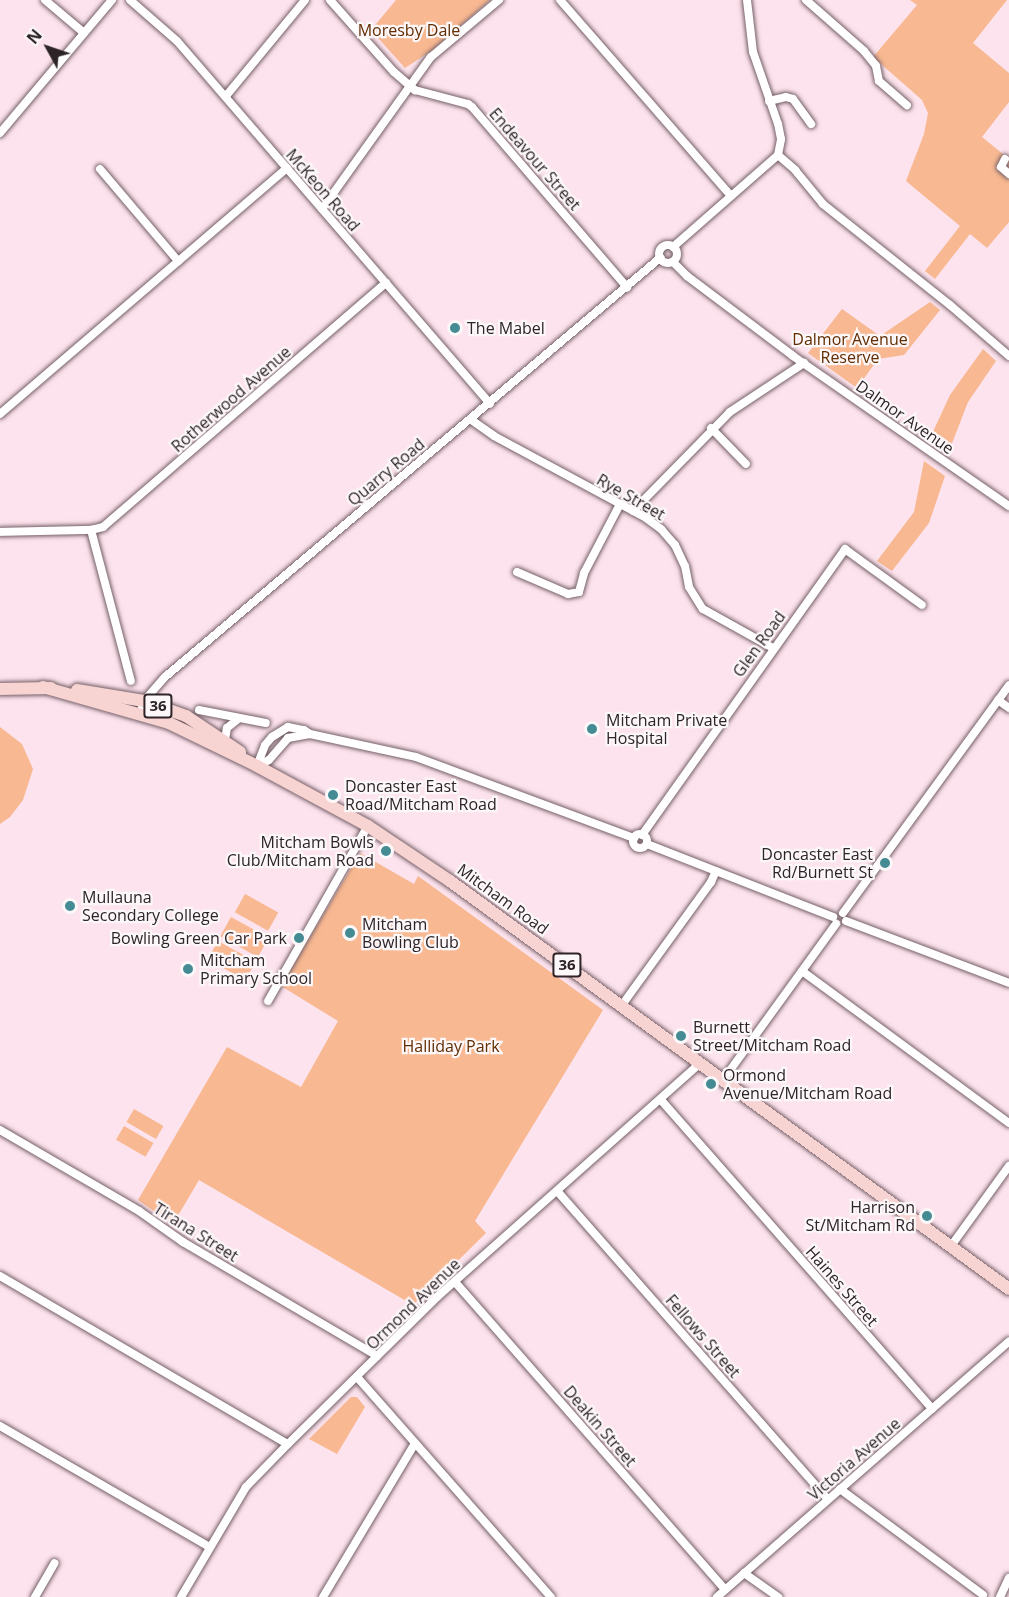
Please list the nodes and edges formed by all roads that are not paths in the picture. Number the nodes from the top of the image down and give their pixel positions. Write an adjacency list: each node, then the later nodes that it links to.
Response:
1 (45, 0): 10 (street)
2 (112, 0): 10 (street)
3 (130, 0): 12 (street, McKeon Road)
4 (304, 0): 12 (street)
5 (330, 0): 11 (street, Endeavour Street)
6 (499, 0): 11 (street)
7 (560, 0): 22 (street)
8 (747, 0): 13 (street)
9 (808, 1): 14 (street)
10 (84, 33): 16 (street)
11 (410, 85): 23 (street); 29 (street, Endeavour Street)
12 (226, 96): 19 (street, McKeon Road)
13 (769, 101): 15 (street); 17 (street)
14 (907, 105)
15 (811, 124)
16 (0, 133)
17 (778, 155): 22 (street, Quarry Road); 30 (street)
18 (1005, 159): 21 (street)
19 (287, 168): 23 (street, McKeon Road); 26 (street)
20 (100, 169): 26 (street)
21 (1009, 174)
22 (731, 196): 24 (street, Quarry Road)
23 (322, 209): 28 (street, McKeon Road)
24 (673, 247): 25 (street, Quarry Road); 27 (street)
25 (660, 258): 27 (street); 29 (street, Quarry Road)
26 (178, 261): 33 (street)
27 (672, 262): 31 (street, Dalmor Avenue)
28 (386, 283): 32 (street, McKeon Road); 40 (street, Rotherwood Avenue)
29 (627, 286): 32 (street, Quarry Road)
30 (1009, 356)
31 (804, 363): 35 (street); 38 (street, Dalmor Avenue)
32 (490, 404): 34 (street, Quarry Road)
33 (0, 414)
34 (471, 419): 37 (street, Rye Street); 49 (street, Quarry Road)
35 (711, 428): 36 (street); 39 (street)
36 (746, 464)
37 (620, 506): 39 (street, Rye Street); 42 (street)
38 (1009, 506)
39 (633, 511): 44 (street, Rye Street)
40 (91, 530): 41 (street); 45 (street)
41 (0, 532)
42 (517, 572)
43 (922, 605): 44 (street, Glen Road)
44 (773, 648): 60 (street, Glen Road)
45 (131, 681)
46 (1009, 685): 50 (street)
47 (43, 687): 48 (main road, Mitcham Road / 36); 49 (main road, Mitcham Road / 36); 53 (main road, Mitcham Road / 36)
48 (0, 689)
49 (144, 700): 53 (street, Quarry Road); 57 (main road, Mitcham Road / 36)
50 (998, 700): 51 (street); 64 (street)
51 (1009, 708)
52 (199, 710): 54 (street)
53 (140, 714): 58 (main road, Mitcham Road / 36)
54 (238, 719): 55 (street); 57 (street)
55 (266, 723)
56 (310, 734): 58 (street); 58 (street); 61 (street)
57 (225, 740): 58 (main road, Mitcham Road / 36)
58 (257, 766): 59 (main road, Mitcham Road / 36)
59 (368, 826): 68 (street); 69 (main road, Mitcham Road / 36)
60 (642, 835): 61 (street); 62 (street)
61 (634, 838): 62 (street)
62 (647, 844): 63 (street)
63 (716, 871): 65 (street); 69 (street)
64 (844, 917): 65 (street); 67 (street)
65 (835, 920): 66 (street)
66 (802, 971): 71 (street); 73 (street)
67 (1009, 983)
68 (268, 1001)
69 (622, 1005): 70 (main road, Mitcham Road / 36)
70 (700, 1064): 71 (main road, Mitcham Road / 36); 72 (street, Ormond Avenue)
71 (723, 1080): 77 (main road, Mitcham Road / 36)
72 (661, 1100): 76 (street, Ormond Avenue); 84 (street, Haines Street)
73 (1009, 1123)
74 (0, 1130): 82 (street, Tirana Street)
75 (1009, 1166): 77 (street)
76 (558, 1192): 79 (street, Ormond Avenue); 89 (street, Fellows Street)
77 (951, 1246): 80 (main road, Mitcham Road / 36)
78 (0, 1276): 87 (street)
79 (455, 1282): 82 (street, Ormond Avenue); 94 (street, Deakin Street)
80 (1009, 1289)
81 (1009, 1341): 84 (street, Victoria Avenue)
82 (377, 1356): 83 (street, Ormond Avenue)
83 (357, 1377): 86 (street); 87 (street, Ormond Avenue)
84 (932, 1409): 88 (street, Victoria Avenue)
85 (0, 1426): 90 (street)
86 (415, 1443): 98 (street); 99 (street)
87 (288, 1444): 90 (street, Ormond Avenue)
88 (840, 1489): 89 (street, Victoria Avenue); 95 (street)
89 (828, 1499): 92 (street, Victoria Avenue)
90 (210, 1547): 97 (street, Ormond Avenue)
91 (55, 1563): 96 (street)
92 (744, 1573): 94 (street, Victoria Avenue); 101 (street)
93 (1009, 1578): 102 (street)
94 (725, 1589): 100 (street, Victoria Avenue)
95 (983, 1595)
96 (35, 1597)
97 (181, 1597)
98 (323, 1597)
99 (550, 1597)
100 (717, 1597)
101 (778, 1597)
102 (1000, 1597)

